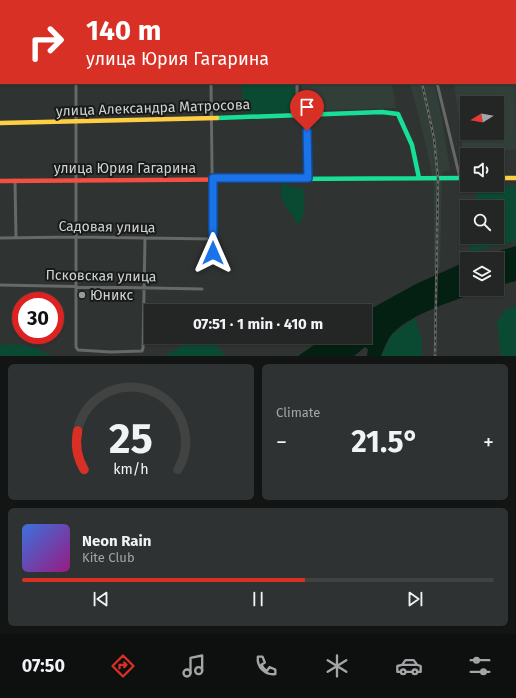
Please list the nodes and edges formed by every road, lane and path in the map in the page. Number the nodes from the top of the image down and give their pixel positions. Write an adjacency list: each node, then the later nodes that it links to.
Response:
1 (78, 0): 2 (street)
2 (140, 0)
3 (76, 84): 10 (street)
4 (212, 84): 9 (street)
5 (297, 84): 7 (street)
6 (437, 84): 15 (street)
7 (297, 115): 8 (street, улица Александра Матросова); 9 (street, улица Александра Матросова)
8 (307, 116): 13 (street); 14 (street, улица Александра Матросова)
9 (213, 117): 10 (street, улица Александра Матросова); 12 (street)
10 (76, 120): 11 (street, улица Александра Матросова); 18 (street)
11 (0, 123)
12 (213, 178): 13 (street, улица Юрия Гагарина); 18 (street, улица Юрия Гагарина); 25 (street)
13 (308, 178): 14 (street, улица Юрия Гагарина)
14 (419, 178): 15 (street, улица Юрия Гагарина)
15 (460, 178)
16 (504, 178): 17 (street)
17 (516, 178)
18 (77, 179): 19 (street, улица Юрия Гагарина); 21 (street)
19 (15, 180): 20 (street, улица Юрия Гагарина); 23 (street)
20 (0, 181)
21 (76, 237): 23 (street, Садовая улица); 24 (street, Садовая улица); 28 (street)
22 (0, 238): 23 (street, Садовая улица)
23 (16, 238)
24 (145, 238): 25 (street, Садовая улица); 29 (street)
25 (213, 239): 26 (street)
26 (213, 253)
27 (0, 285): 28 (street, Псковская улица)
28 (76, 286): 29 (street, Псковская улица); 29 (street)
29 (144, 288): 30 (street, Псковская улица)
30 (202, 289)

